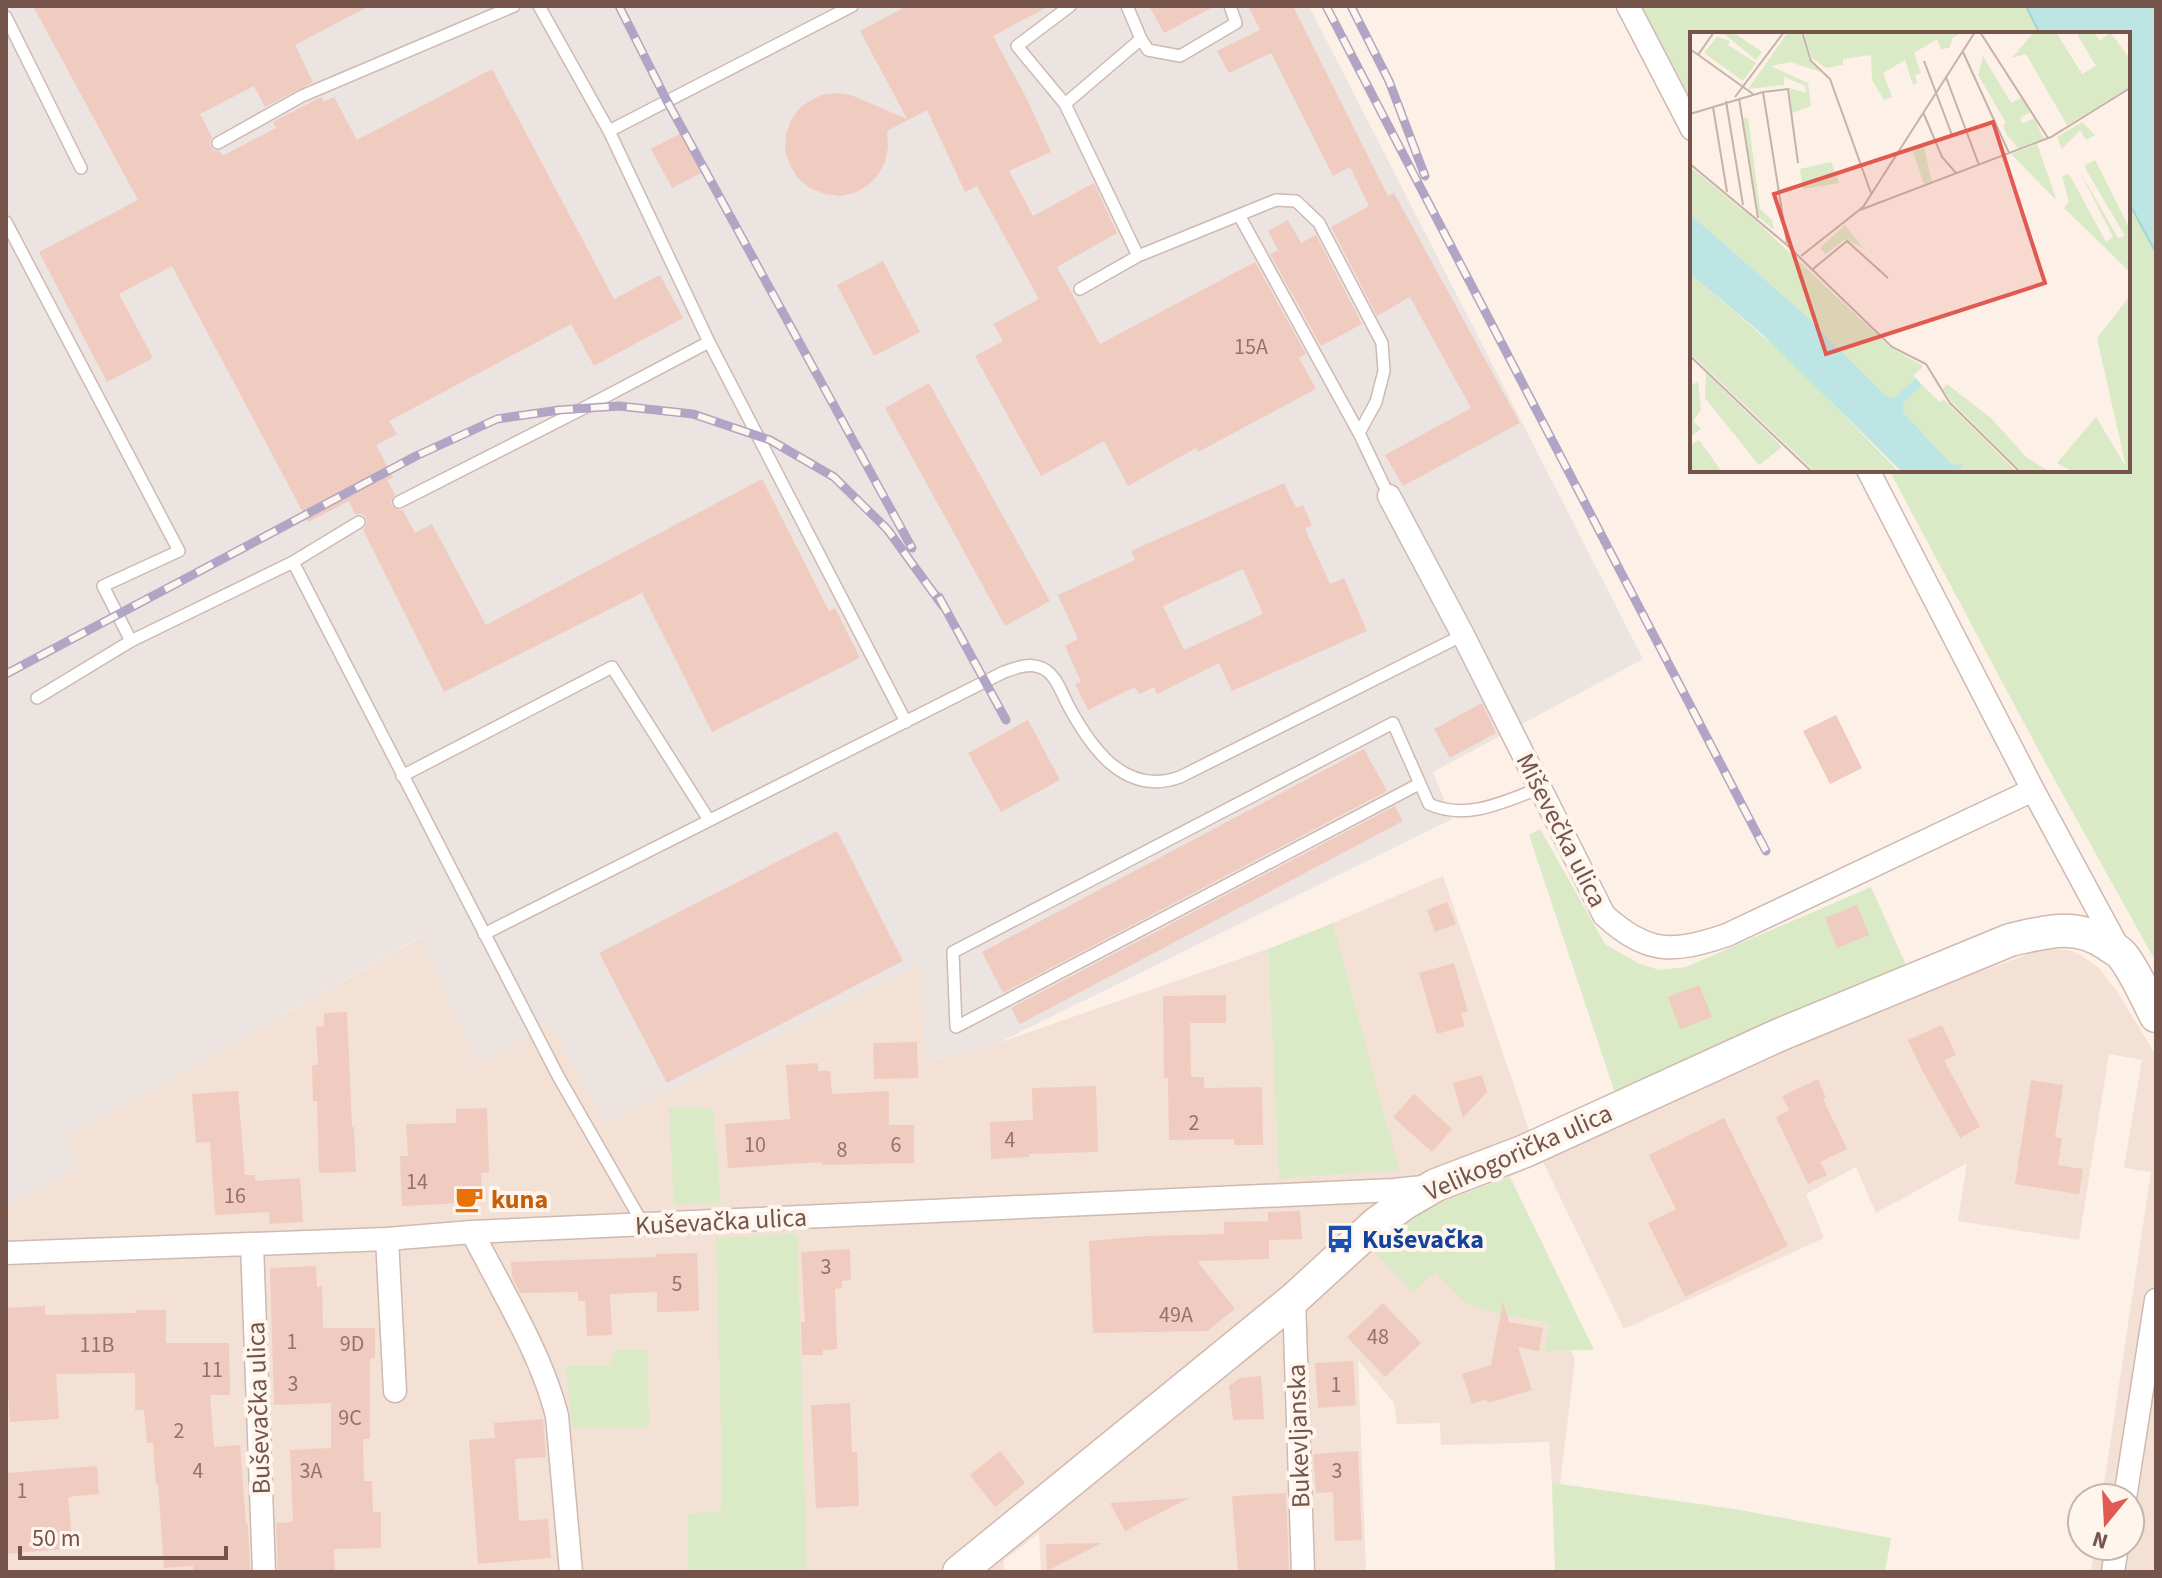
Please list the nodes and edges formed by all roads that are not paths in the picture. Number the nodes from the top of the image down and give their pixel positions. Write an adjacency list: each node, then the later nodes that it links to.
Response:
1 (514, 6): 13 (lane)
2 (539, 6): 12 (lane)
3 (852, 6): 12 (lane)
4 (1070, 6): 10 (lane)
5 (1127, 6): 9 (lane)
6 (1230, 6): 9 (lane)
7 (1628, 6): 11 (street)
8 (6, 17): 14 (lane)
9 (1141, 39): 10 (lane)
10 (1065, 104): 17 (lane)
11 (1690, 125)
12 (609, 131): 19 (lane)
13 (218, 143)
14 (81, 168)
15 (1239, 215): 17 (lane); 20 (lane); 20 (lane)
16 (6, 222): 27 (lane)
17 (1138, 256): 18 (lane)
18 (1080, 289)
19 (709, 342): 23 (lane); 29 (lane)
20 (1359, 433): 22 (lane)
21 (1869, 472): 33 (street)
22 (1389, 496): 26 (street, Miševečka ulica)
23 (399, 502)
24 (359, 522): 25 (lane)
25 (293, 562): 27 (lane); 30 (lane)
26 (1463, 635): 29 (lane); 32 (street, Miševečka ulica)
27 (131, 641): 28 (lane)
28 (37, 698)
29 (906, 722): 34 (lane)
30 (402, 776): 34 (lane); 35 (lane)
31 (1419, 784): 31 (lane); 32 (lane)
32 (1540, 788): 33 (street, Miševečka ulica)
33 (2033, 790): 36 (street)
34 (709, 820): 35 (lane)
35 (484, 934): 39 (lane)
36 (2122, 954): 37 (street); 38 (street, Velikogorička ulica)
37 (2156, 1016)
38 (1436, 1185): 39 (street, Kuševačka ulica); 44 (street, Velikogorička ulica)
39 (643, 1225): 40 (street, Kuševačka ulica)
40 (472, 1232): 41 (street, Kuševačka ulica); 49 (street)
41 (387, 1239): 42 (street, Kuševačka ulica); 46 (street)
42 (252, 1244): 43 (street, Kuševačka ulica); 48 (street, Buševačka ulica)
43 (6, 1253)
44 (1294, 1299): 50 (street, Velikogorička ulica); 51 (street, Bukevljanska)
45 (2156, 1300): 47 (street)
46 (395, 1391)
47 (2128, 1482)
48 (264, 1572)
49 (571, 1572)
50 (959, 1572)
51 (1303, 1572)

